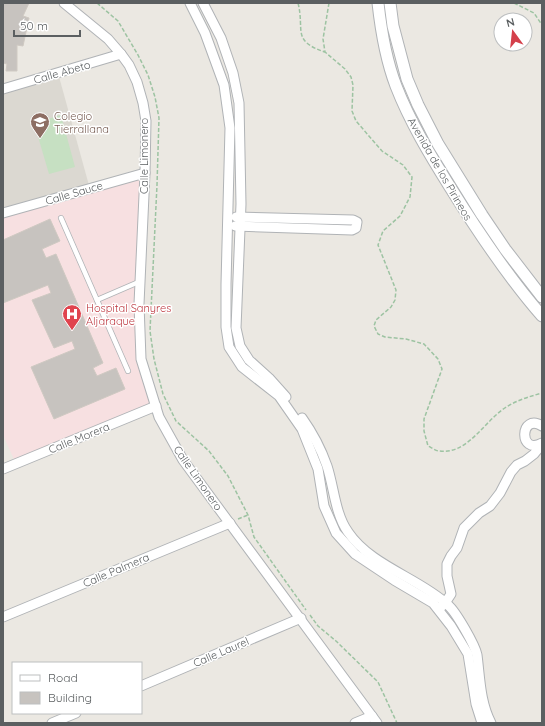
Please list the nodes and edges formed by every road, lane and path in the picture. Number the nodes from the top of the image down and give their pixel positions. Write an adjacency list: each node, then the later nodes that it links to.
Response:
1 (64, 3): 12 (street, Calle Limonero)
2 (97, 3): 39 (path)
3 (190, 3): 17 (street)
4 (203, 3): 18 (street)
5 (298, 3): 11 (path)
6 (329, 3): 11 (path)
7 (378, 3): 22 (street, Avenida de los Pirineos)
8 (390, 3): 20 (street, Avenida de los Pirineos)
9 (514, 3): 10 (path)
10 (542, 25)
11 (325, 52): 24 (path)
12 (121, 54): 13 (street, Calle Abeto); 14 (street, Calle Limonero)
13 (3, 89)
14 (145, 173): 15 (street, Calle Sauce); 19 (street, Calle Limonero)
15 (3, 213)
16 (61, 218): 21 (lane)
17 (228, 221): 18 (street); 31 (street)
18 (240, 221): 18 (street); 30 (street)
19 (141, 281): 21 (lane); 25 (street, Calle Limonero)
20 (542, 297)
21 (97, 300): 23 (lane)
22 (542, 316)
23 (128, 371)
24 (542, 393)
25 (156, 406): 28 (street, Calle Morera); 29 (street, Calle Limonero)
26 (542, 426): 27 (street)
27 (542, 443): 30 (street)
28 (3, 469)
29 (230, 523): 32 (street, Calle Palmera); 33 (street, Calle Limonero)
30 (446, 603): 31 (street); 41 (street)
31 (438, 610): 40 (street)
32 (3, 617)
33 (301, 618): 34 (street, Calle Laurel); 36 (street, Calle Limonero)
34 (142, 686)
35 (74, 714): 37 (street)
36 (375, 719): 38 (street)
37 (52, 723)
38 (355, 723)
39 (397, 723)
40 (482, 723)
41 (490, 723)

